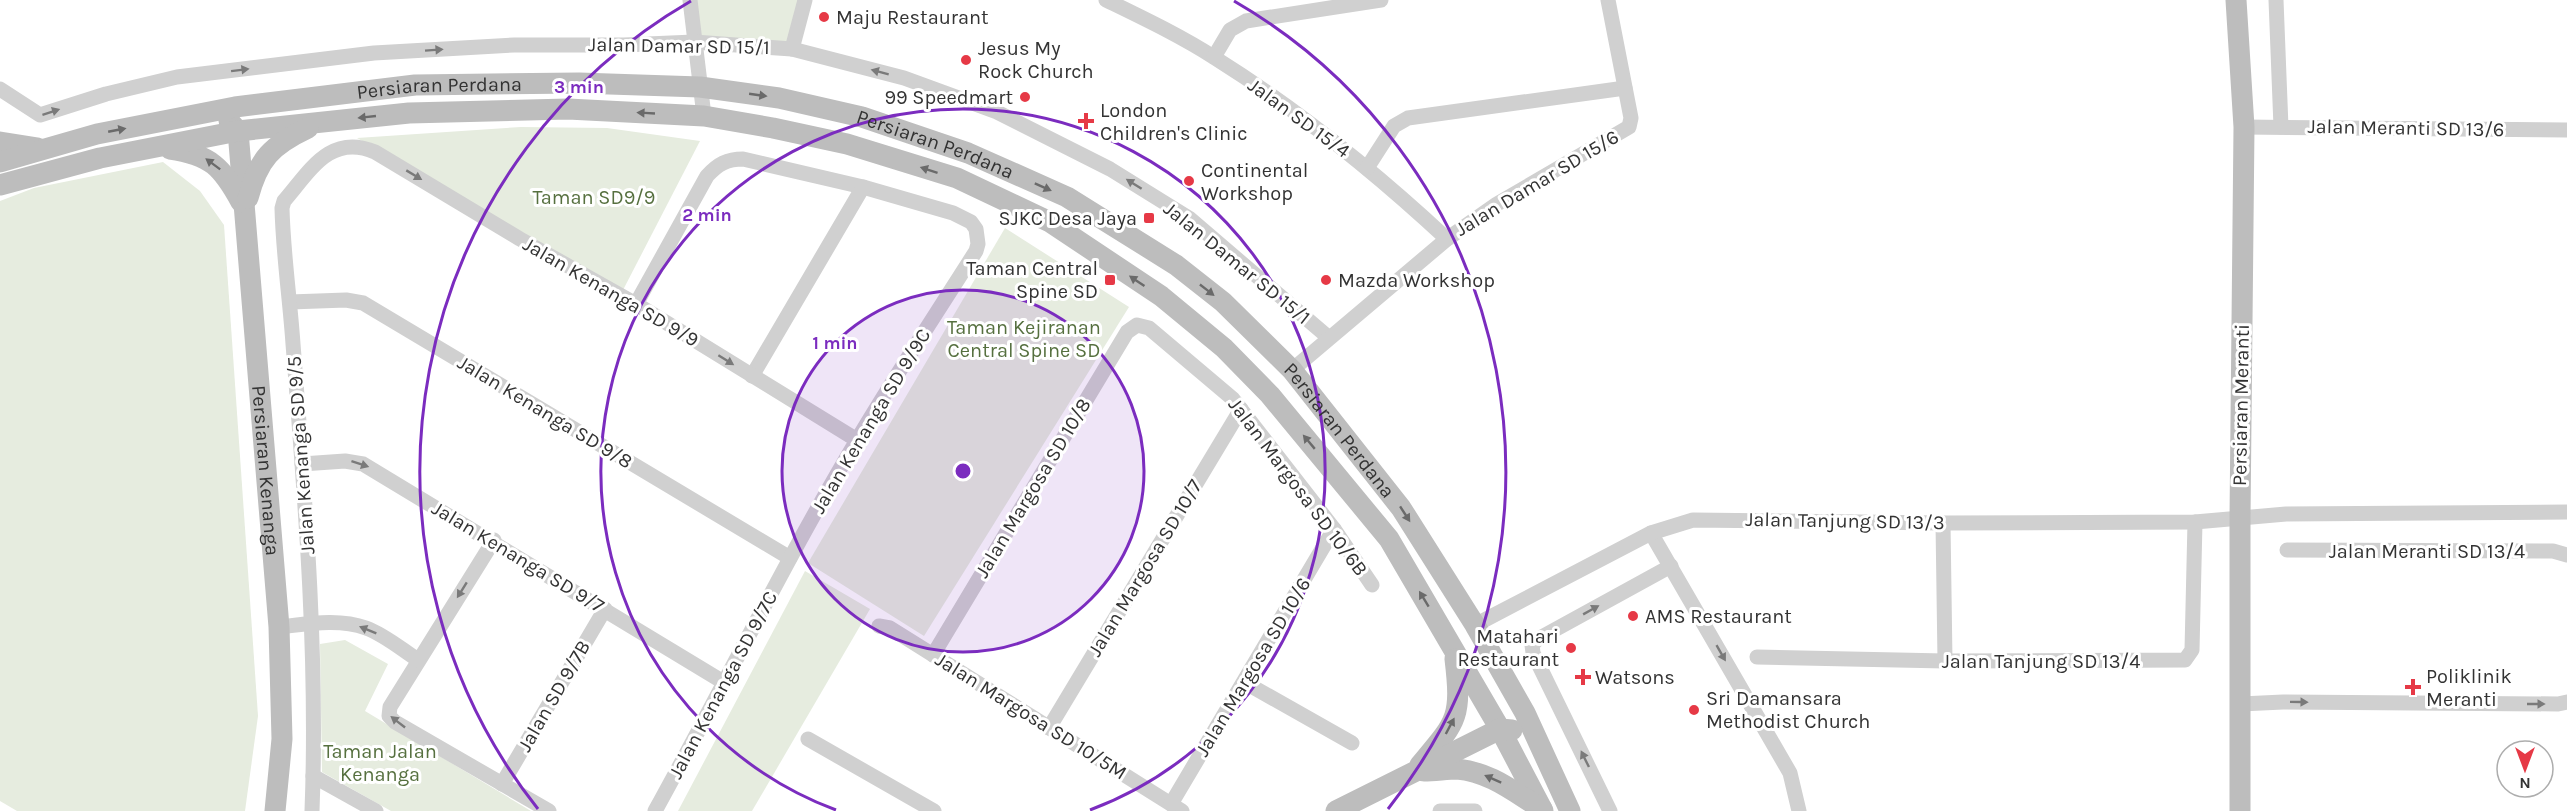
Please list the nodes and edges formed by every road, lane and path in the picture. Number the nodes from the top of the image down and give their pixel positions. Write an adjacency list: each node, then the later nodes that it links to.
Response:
1 (690, 0): 8 (street)
2 (805, 0): 9 (street)
3 (1106, 0): 10 (street, Jalan SD 15/4)
4 (1381, 0): 10 (street)
5 (1608, 0): 12 (street, Jalan Damar SD 15/6)
6 (2236, 0): 18 (main road, Persiaran Meranti)
7 (2276, 0): 19 (street)
8 (694, 42): 9 (street, Jalan Damar SD 15/1); 11 (street); 13 (street, Jalan Damar SD 15/1, one-way to 8)
9 (792, 49): 37 (street, Jalan Damar SD 15/1, one-way to 9)
10 (1214, 57): 28 (street, Jalan SD 15/4)
11 (700, 87): 14 (main road, Persiaran Perdana); 16 (street); 26 (main road, Persiaran Perdana, one-way to 26)
12 (1625, 88): 28 (street); 33 (street, Jalan Damar SD 15/6)
13 (0, 89)
14 (281, 101): 15 (main road, Persiaran Perdana); 21 (main road)
15 (191, 115): 21 (main road); 25 (main road, Persiaran Perdana, one-way to 15)
16 (704, 116): 17 (main road, Persiaran Perdana, one-way to 17); 29 (main road, Persiaran Perdana, one-way to 16)
17 (320, 122): 21 (main road, Persiaran Perdana); 32 (main road)
18 (2244, 127): 19 (street, Jalan Meranti SD 13/6); 44 (main road, Persiaran Meranti)
19 (2281, 127): 20 (street, Jalan Meranti SD 13/6)
20 (2567, 130)
21 (238, 131): 24 (main road, Persiaran Perdana); 32 (main road, Persiaran Kenanga)
22 (0, 142): 25 (main road)
23 (363, 146): 34 (street, Jalan Kenanga SD 9/5); 35 (street, Jalan Kenanga SD 9/9, one-way to 35)
24 (151, 148): 30 (main road, Persiaran Perdana); 32 (main road, one-way to 24)
25 (46, 149): 27 (main road, Persiaran Perdana)
26 (968, 153): 29 (main road); 38 (main road, Persiaran Perdana, one-way to 38)
27 (0, 162)
28 (1367, 168): 33 (street, Jalan SD 15/4)
29 (957, 178): 60 (main road, Persiaran Perdana, one-way to 29)
30 (0, 186)
31 (863, 187): 35 (street); 39 (street); 41 (street, Jalan Kenanga SD 9/9C)
32 (245, 211): 58 (main road, Persiaran Kenanga)
33 (1447, 239): 37 (street, Jalan Damar SD 15/6)
34 (290, 302): 42 (street, Jalan Kenanga SD 9/5); 52 (street, Jalan Kenanga SD 9/8)
35 (636, 304): 39 (street, Jalan Kenanga SD 9/9, one-way to 39)
36 (1137, 325): 40 (street, Jalan Margosa SD 10/6B); 61 (street, Jalan Margosa SD 10/8)
37 (1328, 337): 38 (street, Jalan Damar SD 15/6)
38 (1292, 370): 59 (main road, Persiaran Perdana, one-way to 59)
39 (752, 376): 41 (street, Jalan Kenanga SD 9/9)
40 (1241, 409): 47 (street, Jalan Margosa SD 10/6B); 69 (street, Jalan Margosa SD 10/7)
41 (857, 440): 52 (street, Jalan Kenanga SD 9/9C)
42 (302, 464): 49 (street, Jalan Kenanga SD 9/7, one-way to 49); 56 (street, Jalan Kenanga SD 9/5)
43 (2567, 512): 44 (street, Jalan Tanjung SD 13/3)
44 (2240, 518): 45 (street, Jalan Tanjung SD 13/3); 68 (main road, Persiaran Meranti)
45 (2195, 522): 46 (street, Jalan Tanjung SD 13/3); 64 (street, Jalan Tanjung SD 13/4)
46 (1943, 523): 48 (street, Jalan Tanjung SD 13/3); 64 (street)
47 (1334, 529): 54 (street, Jalan Margosa SD 10/6B); 65 (street, Jalan Margosa SD 10/6)
48 (1651, 533): 53 (street); 59 (street, Jalan Tanjung SD 13/3)
49 (494, 540): 55 (street, Jalan Kenanga SD 9/7); 63 (street, one-way to 63)
50 (2287, 550): 51 (street, Jalan Meranti SD 13/4)
51 (2567, 555)
52 (790, 558): 66 (street, Jalan Kenanga SD 9/7C)
53 (1671, 566): 88 (street, one-way to 53); 89 (street, one-way to 89)
54 (1372, 585)
55 (605, 609): 66 (street, Jalan Kenanga SD 9/7); 75 (street, Jalan SD 9/7B)
56 (312, 623): 58 (street); 63 (street, one-way to 56); 74 (street, Jalan Kenanga SD 9/5)
57 (879, 626): 61 (street, Jalan Margosa SD 10/5M)
58 (279, 627): 79 (main road, Persiaran Kenanga)
59 (1479, 633): 70 (main road); 76 (main road, Persiaran Perdana)
60 (1454, 649): 70 (main road, Persiaran Perdana); 73 (main road, one-way to 60)
61 (933, 655): 69 (street, Jalan Margosa SD 10/5M)
62 (1757, 657): 64 (street, Jalan Tanjung SD 13/4)
63 (418, 660): 75 (street, one-way to 63)
64 (1945, 661)
65 (1244, 682): 72 (street); 77 (street, Jalan Margosa SD 10/6)
66 (725, 683): 83 (street, Jalan Kenanga SD 9/7C)
67 (2567, 702): 68 (street, one-way to 67)
68 (2241, 704): 90 (main road, Persiaran Meranti)
69 (1049, 728): 77 (street, Jalan Margosa SD 10/5M)
70 (1500, 729): 73 (main road); 76 (main road); 78 (main road, Persiaran Perdana)
71 (808, 739): 84 (street)
72 (1352, 743)
73 (1414, 772): 78 (main road, one-way to 73); 85 (main road)
74 (313, 776): 80 (street, Jalan Kenanga SD 9/5); 81 (street)
75 (502, 784): 82 (street)
76 (1568, 805)
77 (1177, 808)
78 (1543, 810)
79 (275, 811)
80 (312, 811)
81 (376, 811)
82 (549, 811)
83 (655, 811)
84 (934, 811)
85 (1336, 811)
86 (1440, 811): 87 (street)
87 (1474, 811)
88 (1610, 811)
89 (1799, 811)
90 (2240, 811)

